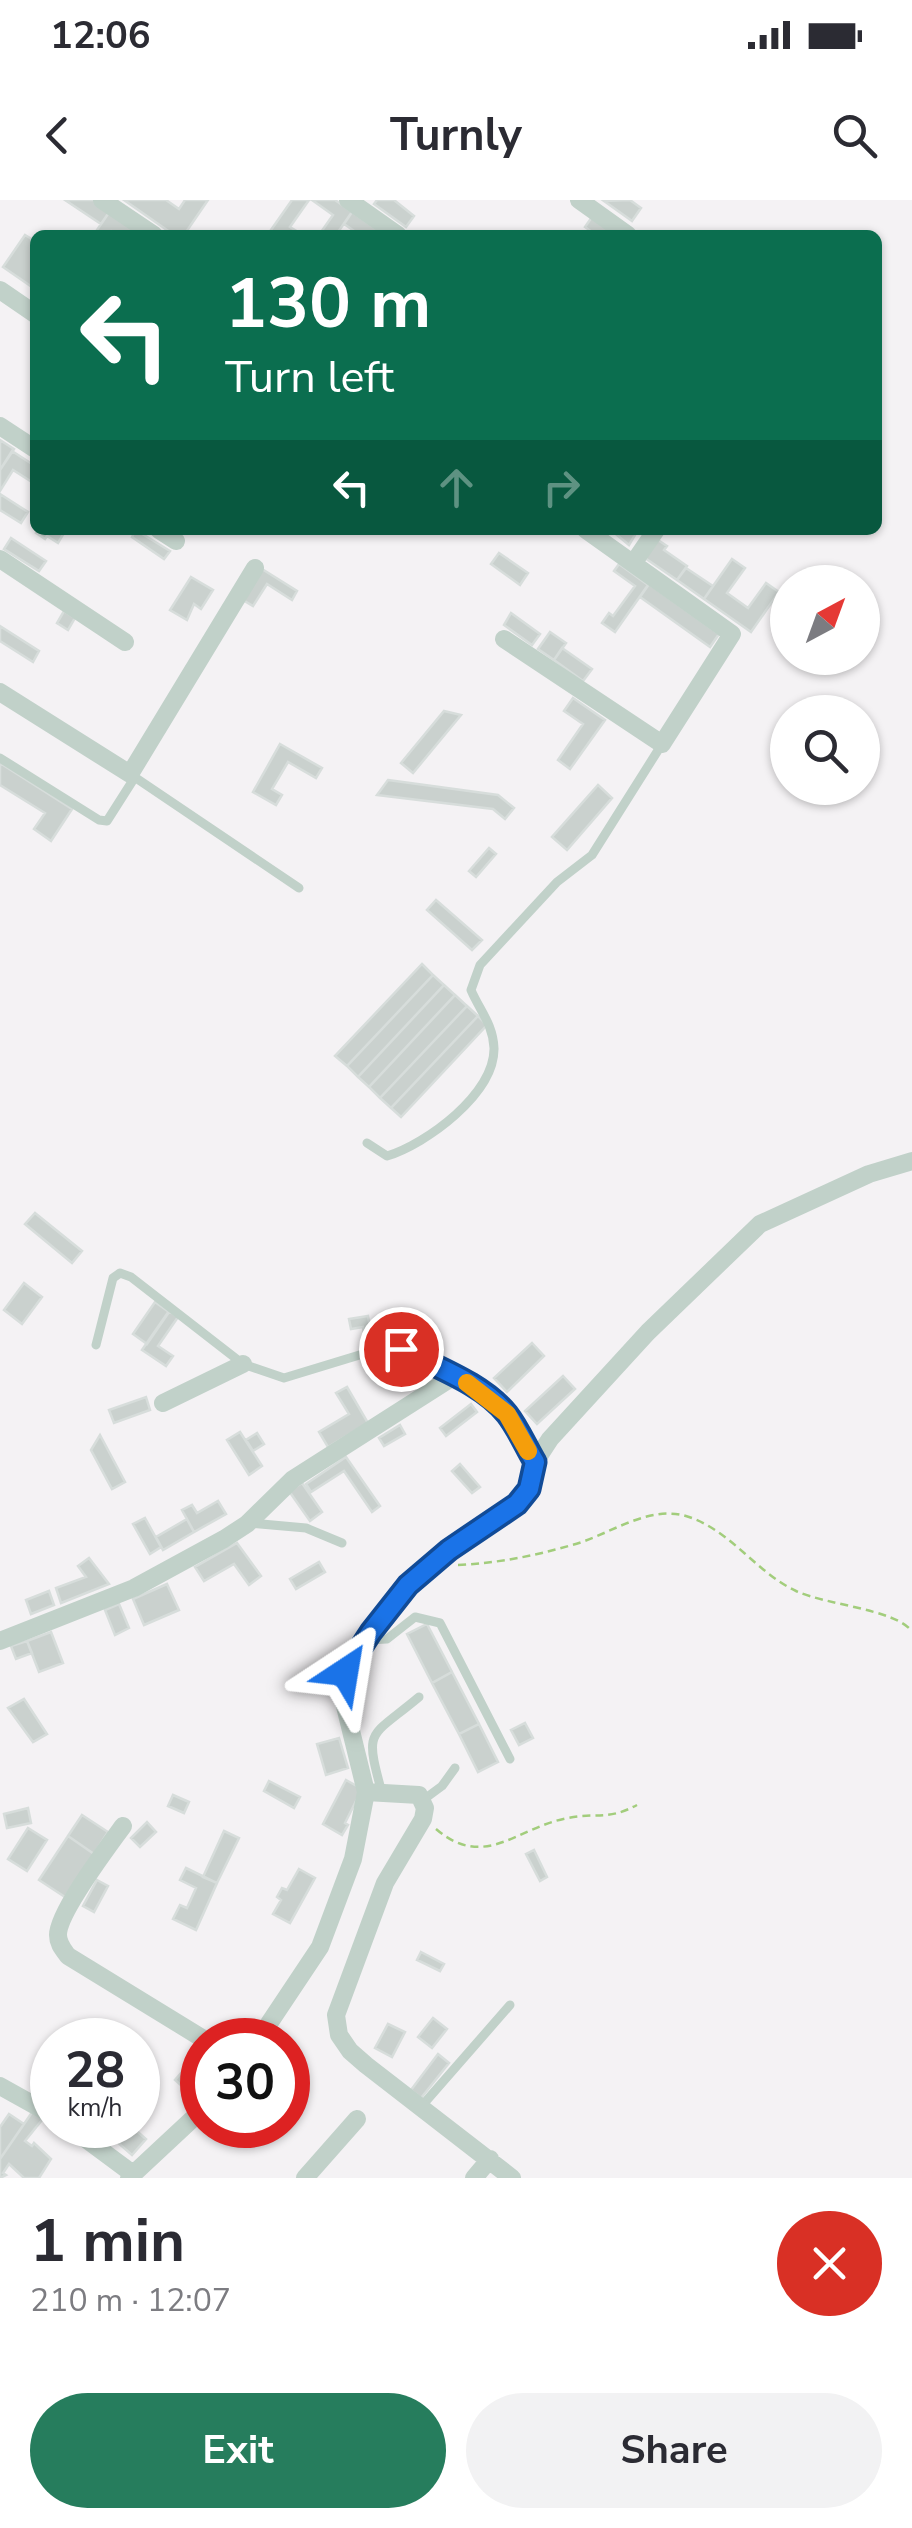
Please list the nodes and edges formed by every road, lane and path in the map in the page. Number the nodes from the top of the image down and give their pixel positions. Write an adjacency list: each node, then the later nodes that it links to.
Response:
1 (102, 200): 4 (street)
2 (348, 200): 5 (street)
3 (579, 200): 6 (street)
4 (147, 230)
5 (391, 230)
6 (621, 230)
7 (0, 290): 8 (street)
8 (30, 311)
9 (0, 426): 10 (street)
10 (30, 446)
11 (167, 535): 14 (street)
12 (594, 535): 16 (street)
13 (653, 535): 16 (street)
14 (176, 541)
15 (0, 560): 19 (street)
16 (634, 562): 21 (street)
17 (255, 568): 23 (street)
18 (504, 639): 21 (street)
19 (126, 642)
20 (0, 692): 23 (street)
21 (662, 744): 25 (lane)
22 (0, 758): 23 (lane)
23 (132, 776): 24 (lane)
24 (299, 888)
25 (367, 1143)
26 (912, 1161): 31 (street)
27 (96, 1345): 28 (lane)
28 (243, 1364): 29 (lane); 30 (street)
29 (454, 1378): 31 (street); 32 (street)
30 (162, 1403)
31 (535, 1462): 34 (street)
32 (247, 1524): 33 (lane); 37 (street)
33 (342, 1543)
34 (438, 1560): 35 (path); 36 (street)
35 (911, 1630)
36 (366, 1640): 39 (lane); 41 (street)
37 (0, 1641)
38 (419, 1697): 41 (lane)
39 (510, 1759)
40 (455, 1768): 42 (lane)
41 (374, 1793): 42 (street); 47 (street)
42 (423, 1800): 44 (street)
43 (637, 1805): 44 (path)
44 (423, 1820): 51 (street)
45 (123, 1826): 48 (street)
46 (510, 2005): 51 (lane)
47 (273, 2018)
48 (180, 2025)
49 (0, 2086): 50 (street)
50 (30, 2103)
51 (420, 2108): 55 (street)
52 (357, 2119): 57 (street)
53 (180, 2130): 56 (street)
54 (96, 2148): 56 (street)
55 (490, 2158): 58 (street); 59 (street)
56 (131, 2176)
57 (305, 2178)
58 (474, 2178)
59 (512, 2178)

